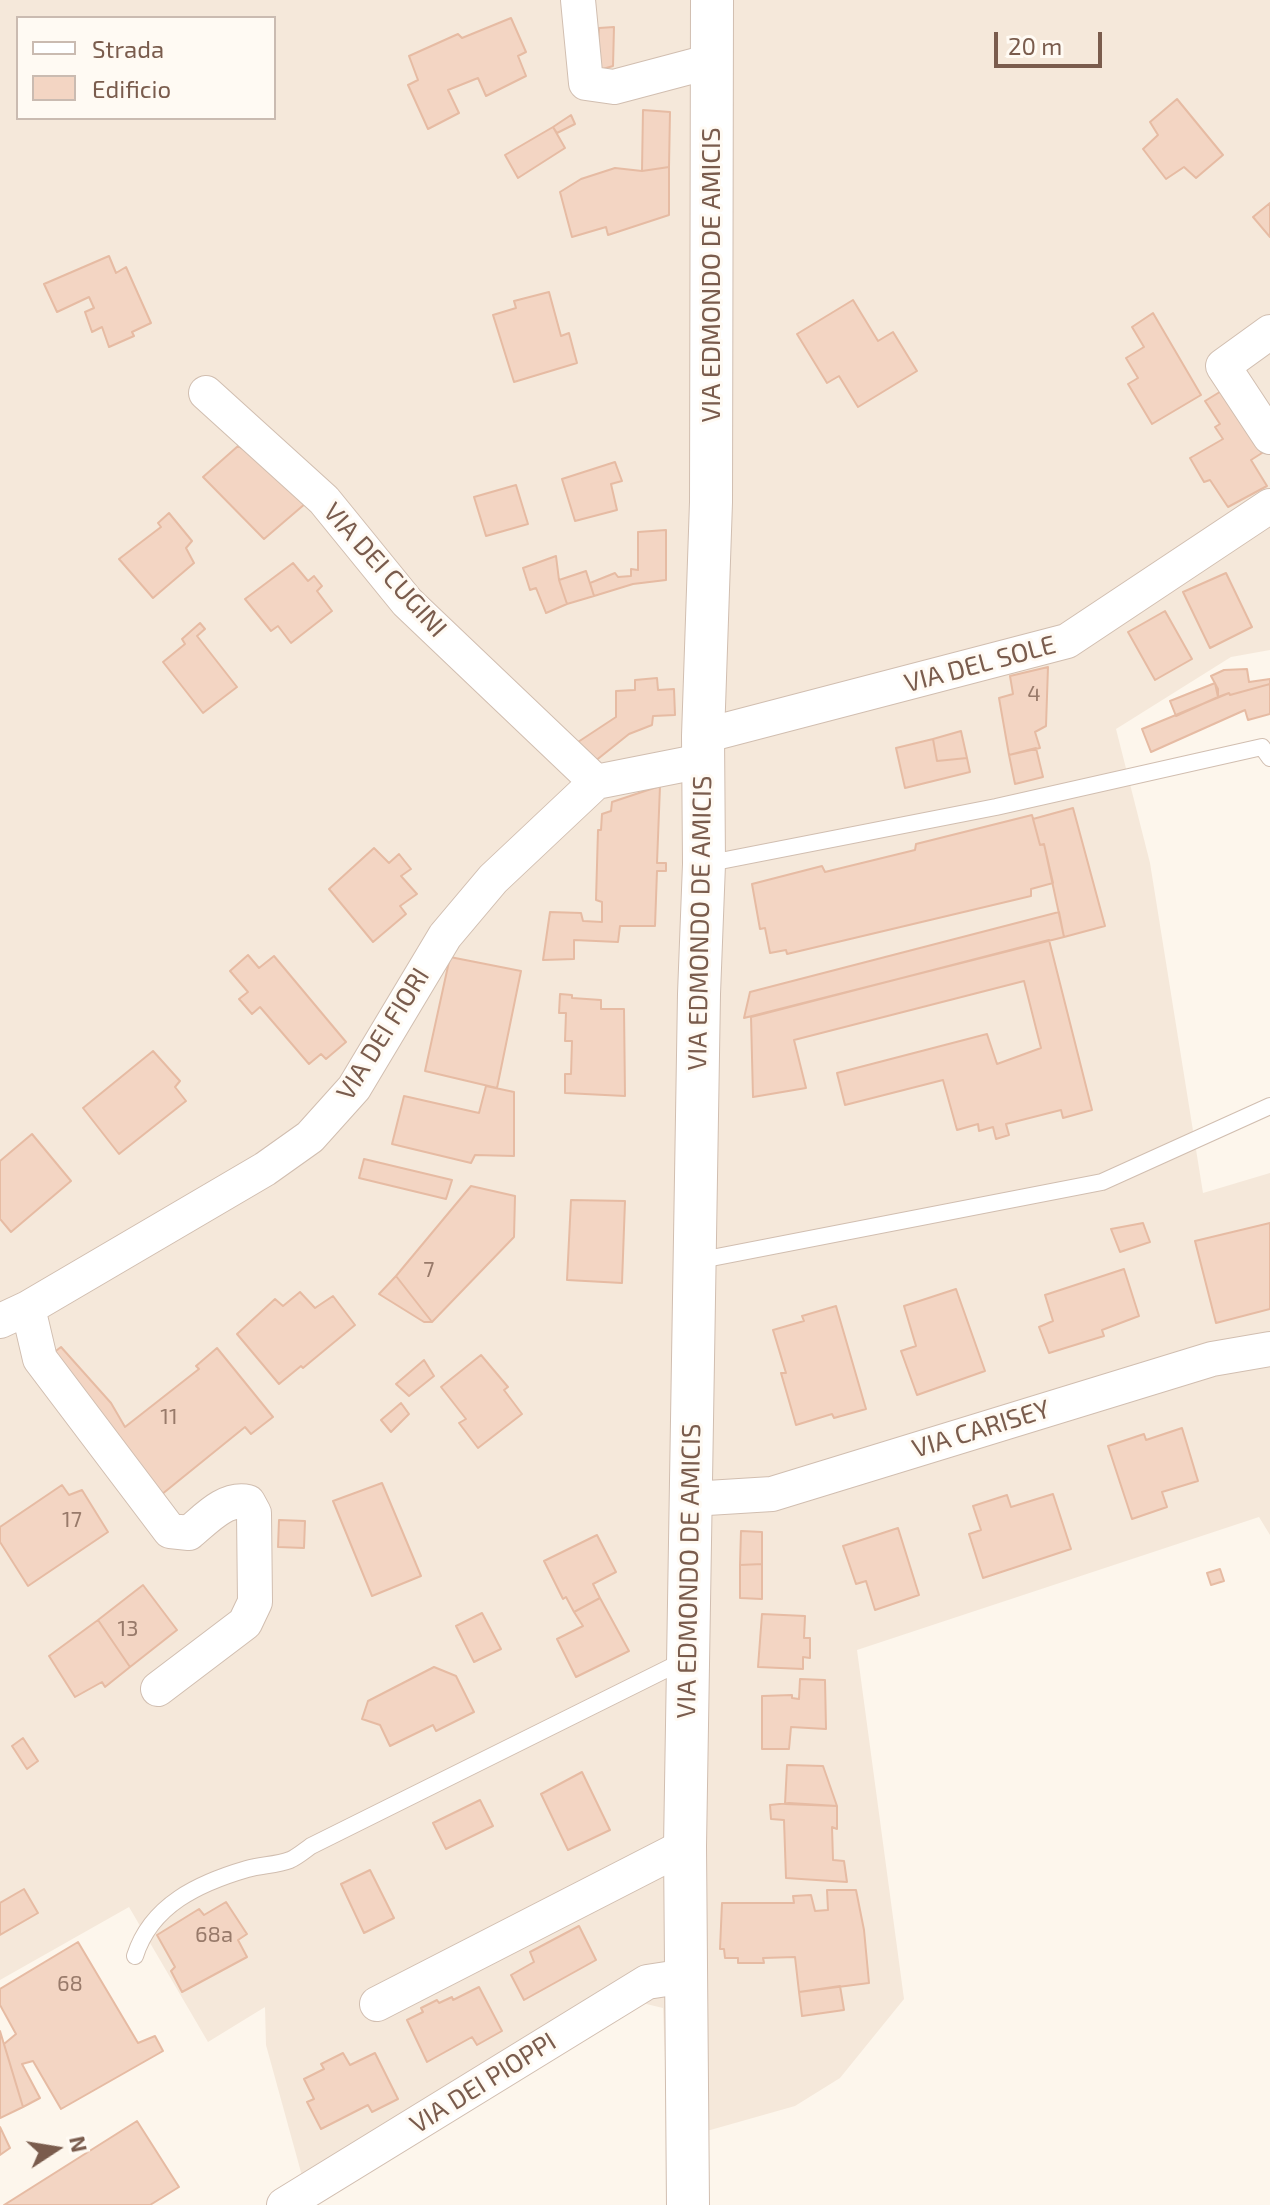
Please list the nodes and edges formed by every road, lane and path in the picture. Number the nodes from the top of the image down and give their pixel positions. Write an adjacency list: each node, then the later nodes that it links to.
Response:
1 (578, 0): 3 (street)
2 (712, 0): 3 (street, VIA EDMONDO DE AMICIS)
3 (712, 61): 8 (street, VIA EDMONDO DE AMICIS)
4 (1270, 332): 6 (street)
5 (206, 393): 10 (street, VIA DEI CUGINI)
6 (1270, 437)
7 (1270, 506): 8 (street, VIA DEL SOLE)
8 (702, 749): 10 (street); 11 (street, VIA EDMONDO DE AMICIS)
9 (1270, 758): 11 (lane)
10 (596, 782): 14 (street, VIA DEI FIORI)
11 (704, 864): 13 (street, VIA EDMONDO DE AMICIS)
12 (1270, 1106): 13 (lane)
13 (694, 1261): 16 (street, VIA EDMONDO DE AMICIS)
14 (14, 1314): 18 (street)
15 (1270, 1349): 16 (street, VIA CARISEY)
16 (691, 1499): 17 (street, VIA EDMONDO DE AMICIS)
17 (688, 1658): 19 (street, VIA EDMONDO DE AMICIS); 20 (lane)
18 (158, 1689)
19 (685, 1846): 21 (street, VIA EDMONDO DE AMICIS); 22 (street)
20 (135, 1956)
21 (686, 1976): 23 (street, VIA DEI PIOPPI); 24 (street, VIA EDMONDO DE AMICIS)
22 (377, 2004)
23 (284, 2205)
24 (688, 2205)

